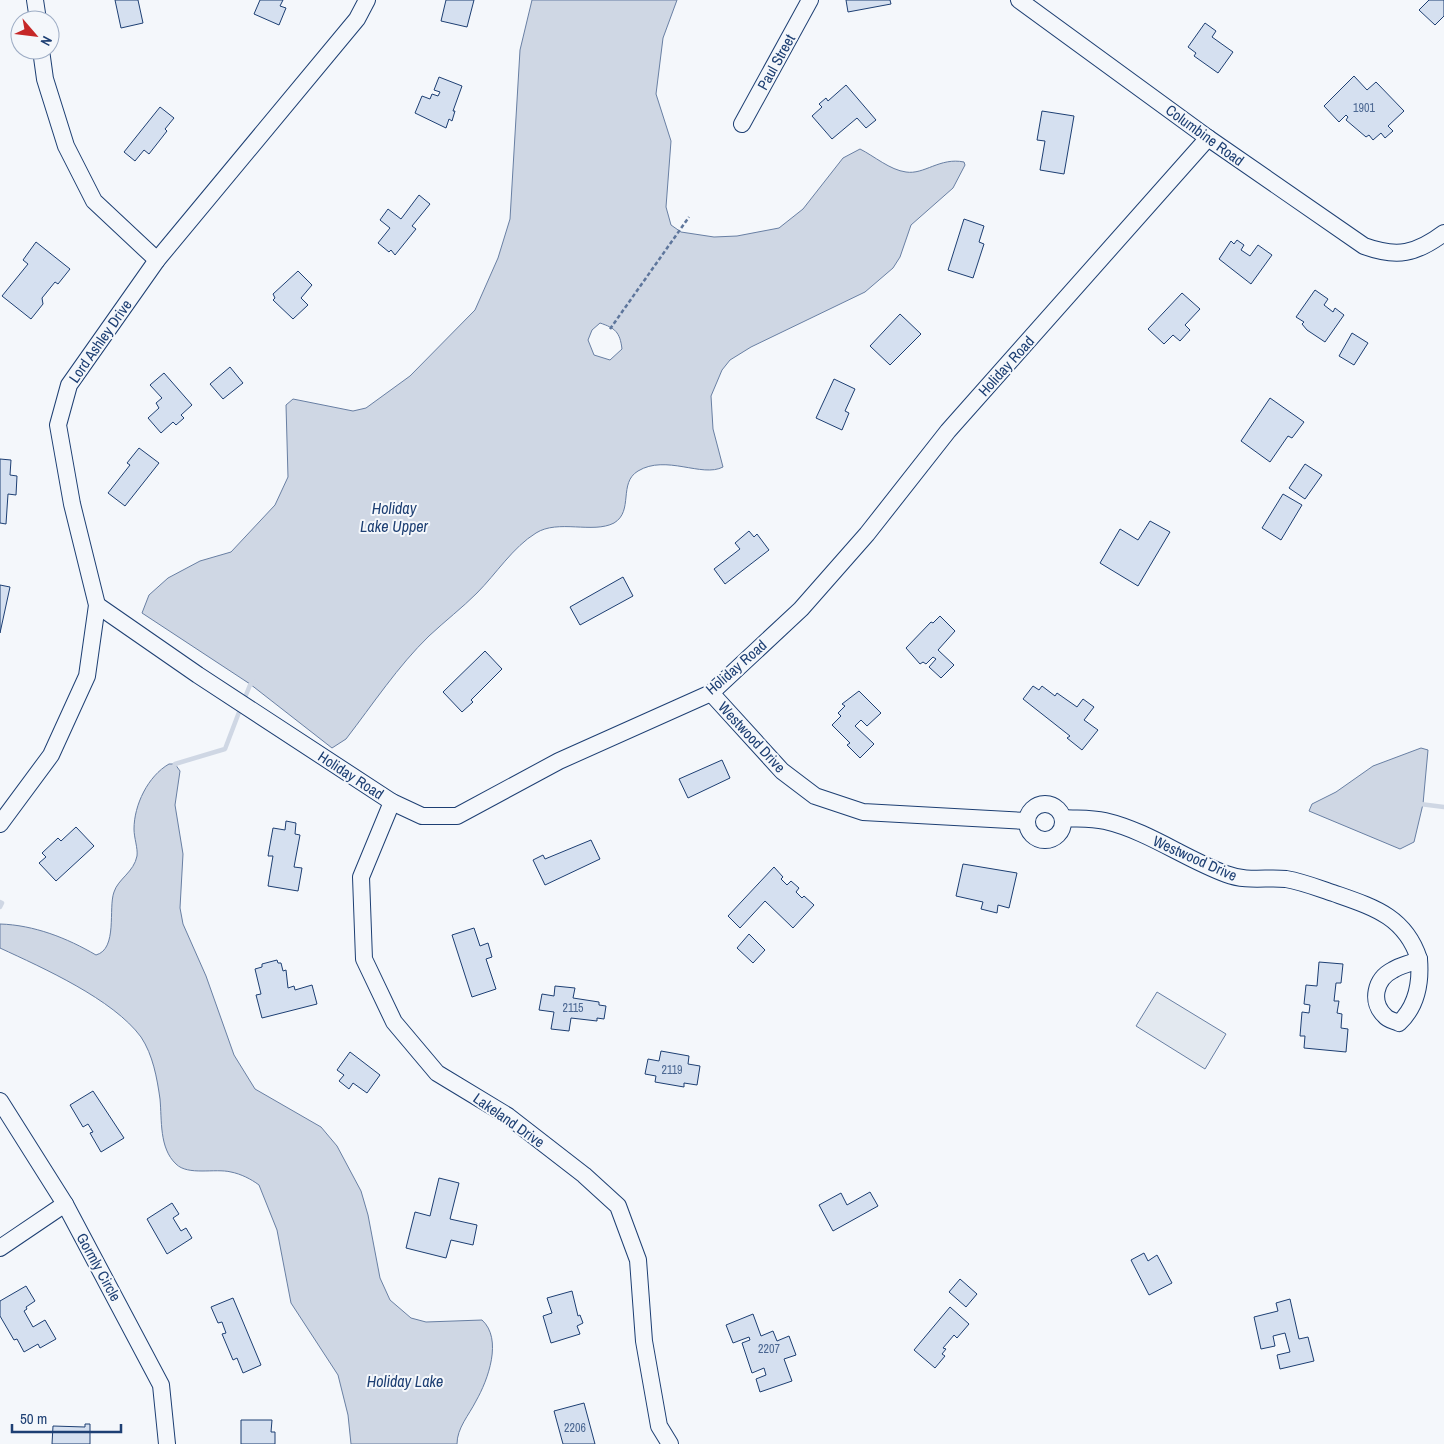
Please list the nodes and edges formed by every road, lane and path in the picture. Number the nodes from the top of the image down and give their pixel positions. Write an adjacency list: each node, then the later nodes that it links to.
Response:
1 (367, 0): 9 (street, Lord Ashley Drive)
2 (810, 0): 5 (street, Paul Street)
3 (1019, 0): 6 (street, Columbine Road)
4 (42, 60): 9 (street)
5 (742, 124)
6 (1208, 138): 8 (street, Columbine Road); 12 (street, Holiday Road)
7 (688, 218): 10 (path)
8 (1444, 233)
9 (157, 260): 11 (street, Lord Ashley Drive)
10 (610, 329)
11 (97, 605): 13 (street, Holiday Road); 16 (street, Lord Ashley Drive)
12 (711, 692): 13 (street, Holiday Road); 15 (street, Westwood Drive)
13 (392, 802): 22 (street, Lakeland Drive)
14 (1063, 818): 15 (street); 15 (street); 17 (street, Westwood Drive)
15 (1026, 820)
16 (0, 824)
17 (1419, 959)
18 (0, 1101): 19 (street, Gormly Circle)
19 (65, 1204): 20 (street); 21 (street, Gormly Circle)
20 (0, 1248)
21 (167, 1444)
22 (670, 1444)

